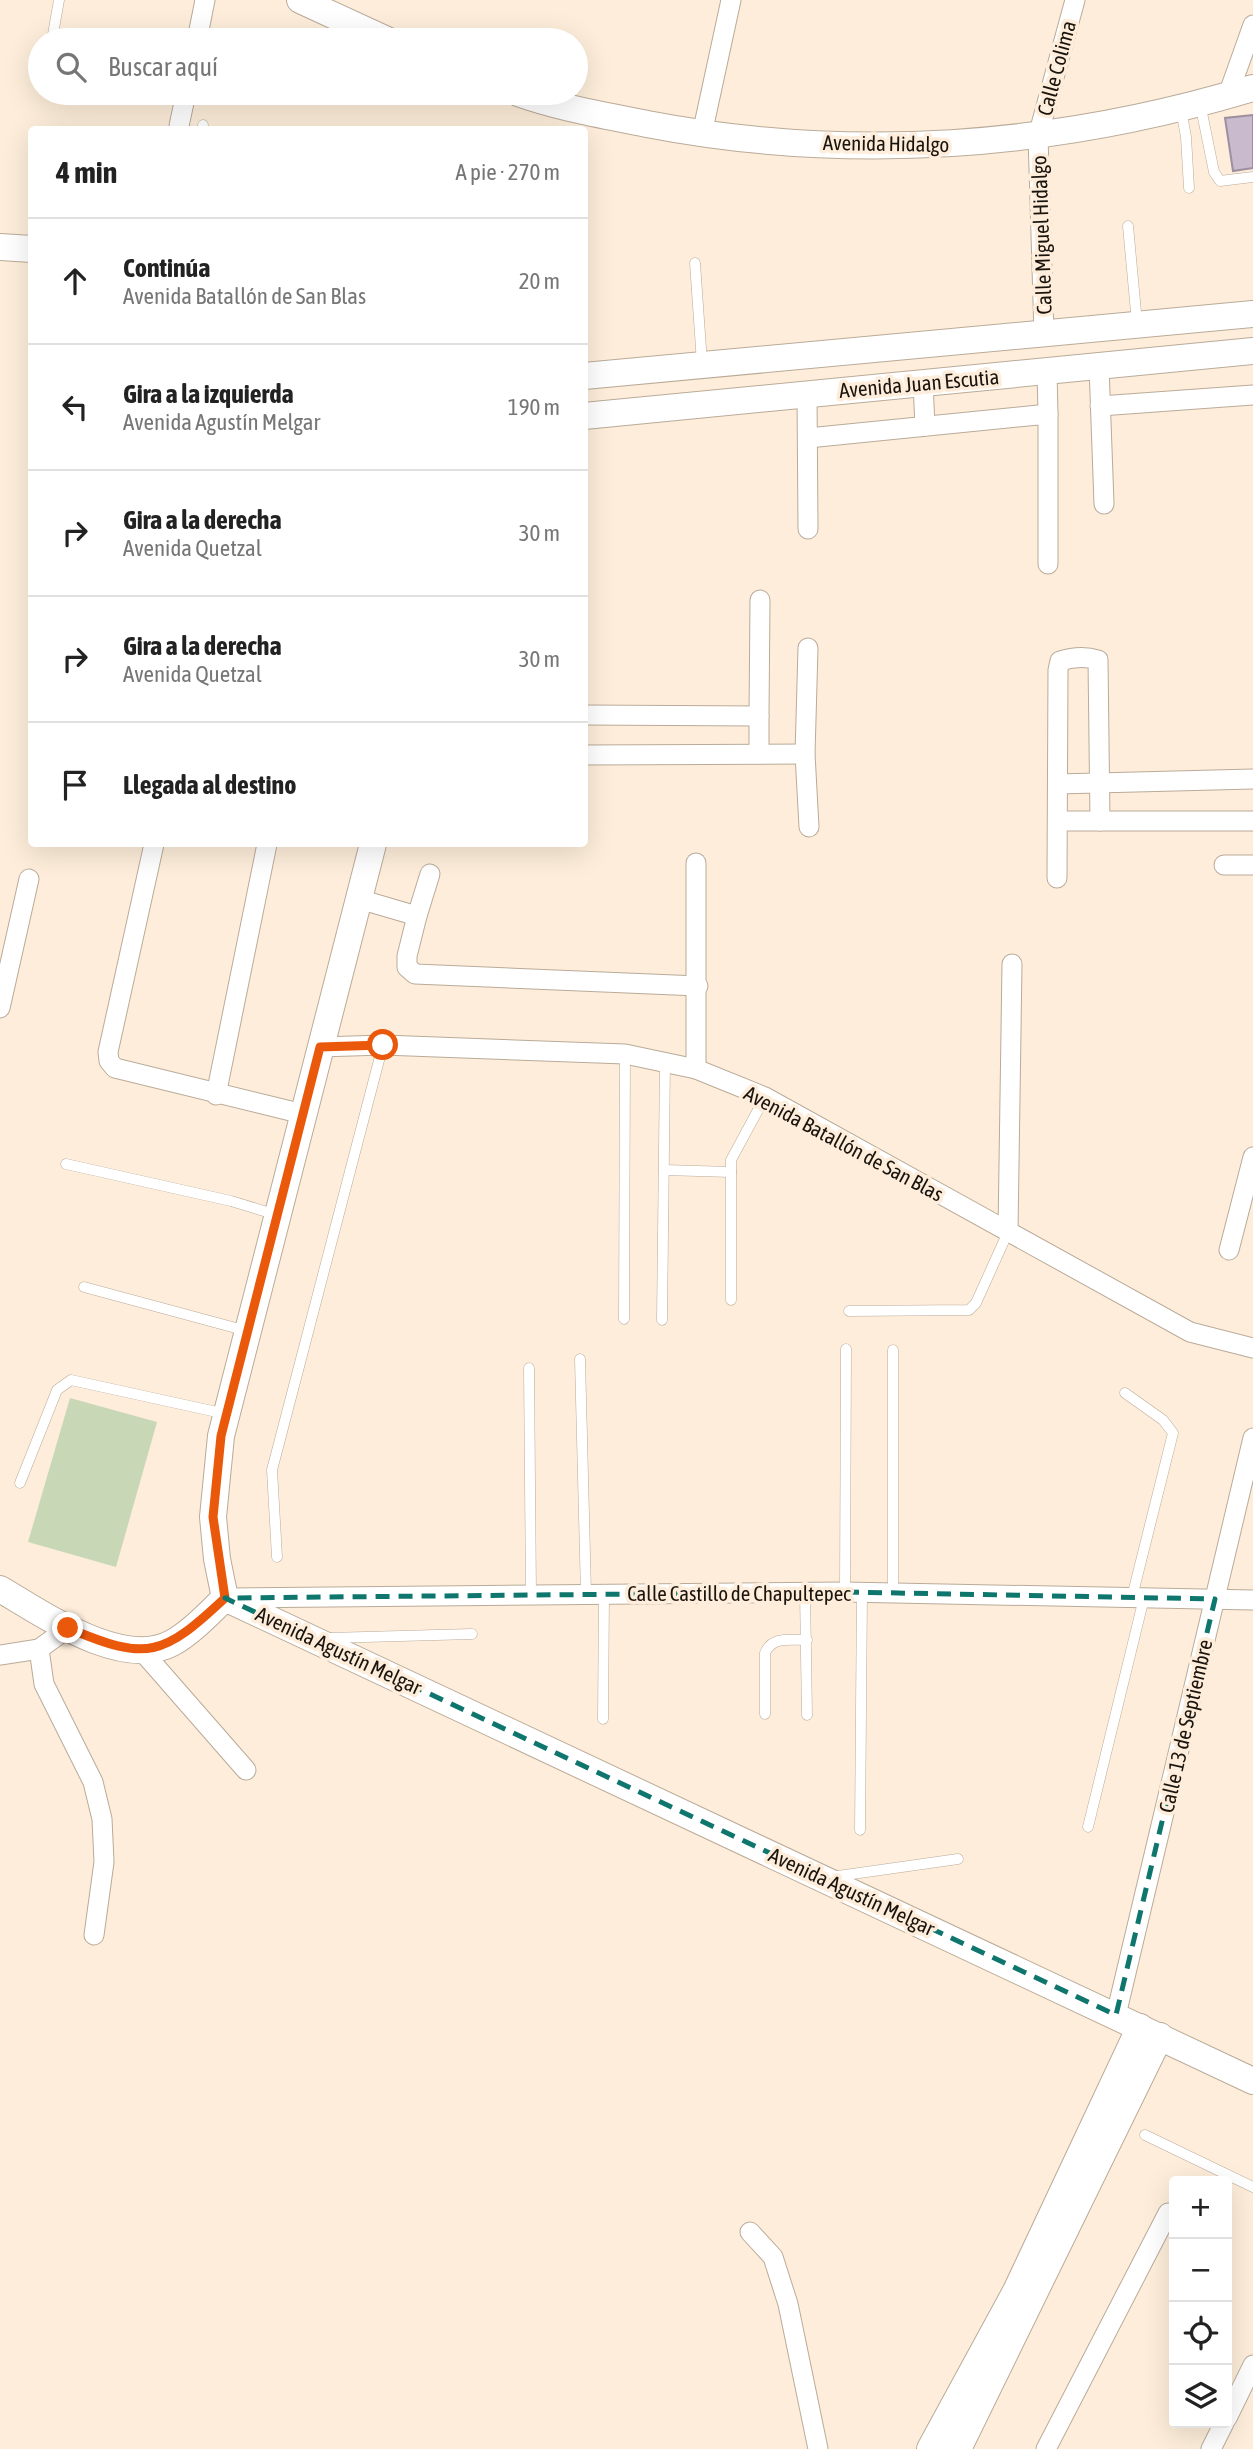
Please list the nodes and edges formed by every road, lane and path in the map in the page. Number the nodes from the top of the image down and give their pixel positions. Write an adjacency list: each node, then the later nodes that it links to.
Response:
1 (59, 0): 7 (lane)
2 (205, 0): 8 (street)
3 (300, 0): 9 (main road)
4 (731, 0): 16 (street)
5 (1075, 0): 17 (street, Calle Colima)
6 (1253, 25): 10 (street)
7 (54, 28)
8 (199, 28)
9 (361, 28)
10 (1241, 92): 13 (main road, Avenida Hidalgo)
11 (183, 105): 15 (street)
12 (535, 105): 14 (main road, Avenida Hidalgo)
13 (1190, 105): 17 (main road, Avenida Hidalgo); 18 (lane); 19 (lane)
14 (552, 118): 16 (main road, Avenida Hidalgo)
15 (179, 126)
16 (702, 134): 17 (main road, Avenida Hidalgo)
17 (1038, 136): 26 (street, Calle Miguel Hidalgo)
18 (1253, 177)
19 (1189, 188)
20 (1128, 226): 25 (lane)
21 (0, 247): 22 (main road)
22 (28, 249)
23 (695, 263): 28 (lane)
24 (1253, 314): 25 (main road, Avenida Juan Escutia)
25 (1137, 325): 26 (main road, Avenida Juan Escutia)
26 (1044, 334): 28 (main road, Avenida Juan Escutia)
27 (1253, 351): 29 (main road, Avenida Juan Escutia)
28 (702, 365): 31 (main road, Avenida Juan Escutia)
29 (1099, 366): 30 (main road, Avenida Juan Escutia); 35 (street)
30 (1047, 371): 32 (main road, Avenida Juan Escutia); 36 (street)
31 (588, 376)
32 (923, 383): 33 (main road, Avenida Juan Escutia); 38 (street)
33 (807, 394): 37 (main road, Avenida Juan Escutia); 39 (street)
34 (1253, 395): 35 (street)
35 (1100, 406): 40 (street)
36 (1048, 414): 38 (street); 42 (street)
37 (588, 416)
38 (925, 426): 39 (street)
39 (808, 438): 41 (street)
40 (1104, 504)
41 (808, 529)
42 (1048, 565)
43 (760, 600): 46 (street)
44 (808, 648): 48 (street)
45 (588, 715): 46 (street)
46 (759, 716): 47 (street)
47 (759, 754): 48 (street); 49 (street)
48 (805, 754): 56 (street)
49 (588, 755)
50 (1253, 779): 51 (street)
51 (1099, 783): 52 (street); 52 (street); 54 (street)
52 (1058, 784): 53 (street)
53 (1058, 821): 54 (street); 64 (street)
54 (1100, 821): 55 (street)
55 (1253, 821)
56 (809, 827)
57 (153, 847): 77 (street)
58 (266, 847): 77 (street)
59 (372, 847): 66 (main road)
60 (695, 863): 70 (street)
61 (1224, 865): 62 (street)
62 (1253, 865)
63 (430, 874): 67 (street)
64 (1057, 878)
65 (29, 880): 68 (street)
66 (359, 899): 67 (street); 73 (main road)
67 (417, 916): 70 (street)
68 (8, 941): 71 (street)
69 (1012, 964): 85 (street)
70 (698, 986): 76 (street)
71 (0, 1008)
72 (383, 1045): 73 (street, Avenida Batallón de San Blas); 74 (street, Avenida Batallón de San Blas); 103 (lane)
73 (320, 1047): 79 (main road)
74 (625, 1054): 75 (street, Avenida Batallón de San Blas); 90 (lane)
75 (665, 1063): 76 (street, Avenida Batallón de San Blas); 82 (lane)
76 (696, 1069): 78 (street, Avenida Batallón de San Blas)
77 (216, 1095): 79 (street)
78 (765, 1097): 83 (lane); 85 (street, Avenida Batallón de San Blas)
79 (303, 1114): 84 (main road)
80 (1253, 1157): 86 (street)
81 (66, 1164): 84 (lane)
82 (664, 1170): 83 (lane); 91 (lane)
83 (731, 1171): 88 (lane)
84 (278, 1215): 92 (main road)
85 (1008, 1232): 89 (lane); 93 (street, Avenida Batallón de San Blas)
86 (1229, 1250)
87 (85, 1287): 92 (lane)
88 (731, 1300)
89 (849, 1311)
90 (624, 1319)
91 (662, 1320)
92 (248, 1331): 99 (main road)
93 (1253, 1348)
94 (846, 1349): 106 (lane)
95 (893, 1350): 107 (lane)
96 (580, 1359): 108 (lane)
97 (529, 1368): 109 (lane)
98 (1125, 1393): 110 (lane)
99 (227, 1415): 101 (lane); 111 (main road)
100 (1253, 1438): 102 (street, Calle 13 de Septiembre)
101 (20, 1483)
102 (1247, 1493): 112 (street, Calle 13 de Septiembre)
103 (276, 1557)
104 (0, 1589): 114 (main road)
105 (805, 1592): 106 (street, Calle Castillo de Chapultepec); 108 (street, Calle Castillo de Chapultepec); 117 (lane)
106 (853, 1592): 107 (street, Calle Castillo de Chapultepec); 126 (lane)
107 (894, 1593): 110 (street, Calle Castillo de Chapultepec)
108 (595, 1594): 109 (street, Calle Castillo de Chapultepec); 123 (lane)
109 (531, 1596): 111 (street, Calle Castillo de Chapultepec)
110 (1138, 1597): 112 (street, Calle Castillo de Chapultepec); 125 (lane)
111 (225, 1598): 116 (main road, Avenida Agustín Melgar); 119 (main road)
112 (1215, 1599): 113 (street, Calle Castillo de Chapultepec); 130 (street, Calle 13 de Septiembre)
113 (1253, 1600)
114 (68, 1628): 118 (street); 119 (main road)
115 (472, 1634): 116 (lane)
116 (315, 1639): 128 (main road, Avenida Agustín Melgar)
117 (807, 1640): 121 (lane); 122 (lane)
118 (39, 1649): 120 (street); 129 (street)
119 (142, 1651): 124 (street)
120 (0, 1655)
121 (765, 1713)
122 (807, 1715)
123 (603, 1719)
124 (246, 1770)
125 (1088, 1827)
126 (860, 1830)
127 (958, 1859): 128 (lane)
128 (824, 1878): 130 (main road, Avenida Agustín Melgar)
129 (93, 1935)
130 (1116, 2015): 131 (main road, Avenida Agustín Melgar)
131 (1150, 2032): 132 (main road, Avenida Agustín Melgar); 137 (main road)
132 (1253, 2081)
133 (1145, 2135): 134 (lane)
134 (1253, 2188)
135 (1168, 2213): 144 (street)
136 (750, 2232): 141 (street)
137 (1025, 2295): 142 (main road); 143 (main road)
138 (1253, 2365): 139 (street)
139 (1232, 2408)
140 (1222, 2428): 145 (street)
141 (818, 2449)
142 (930, 2449)
143 (958, 2449)
144 (1046, 2449)
145 (1211, 2449)

